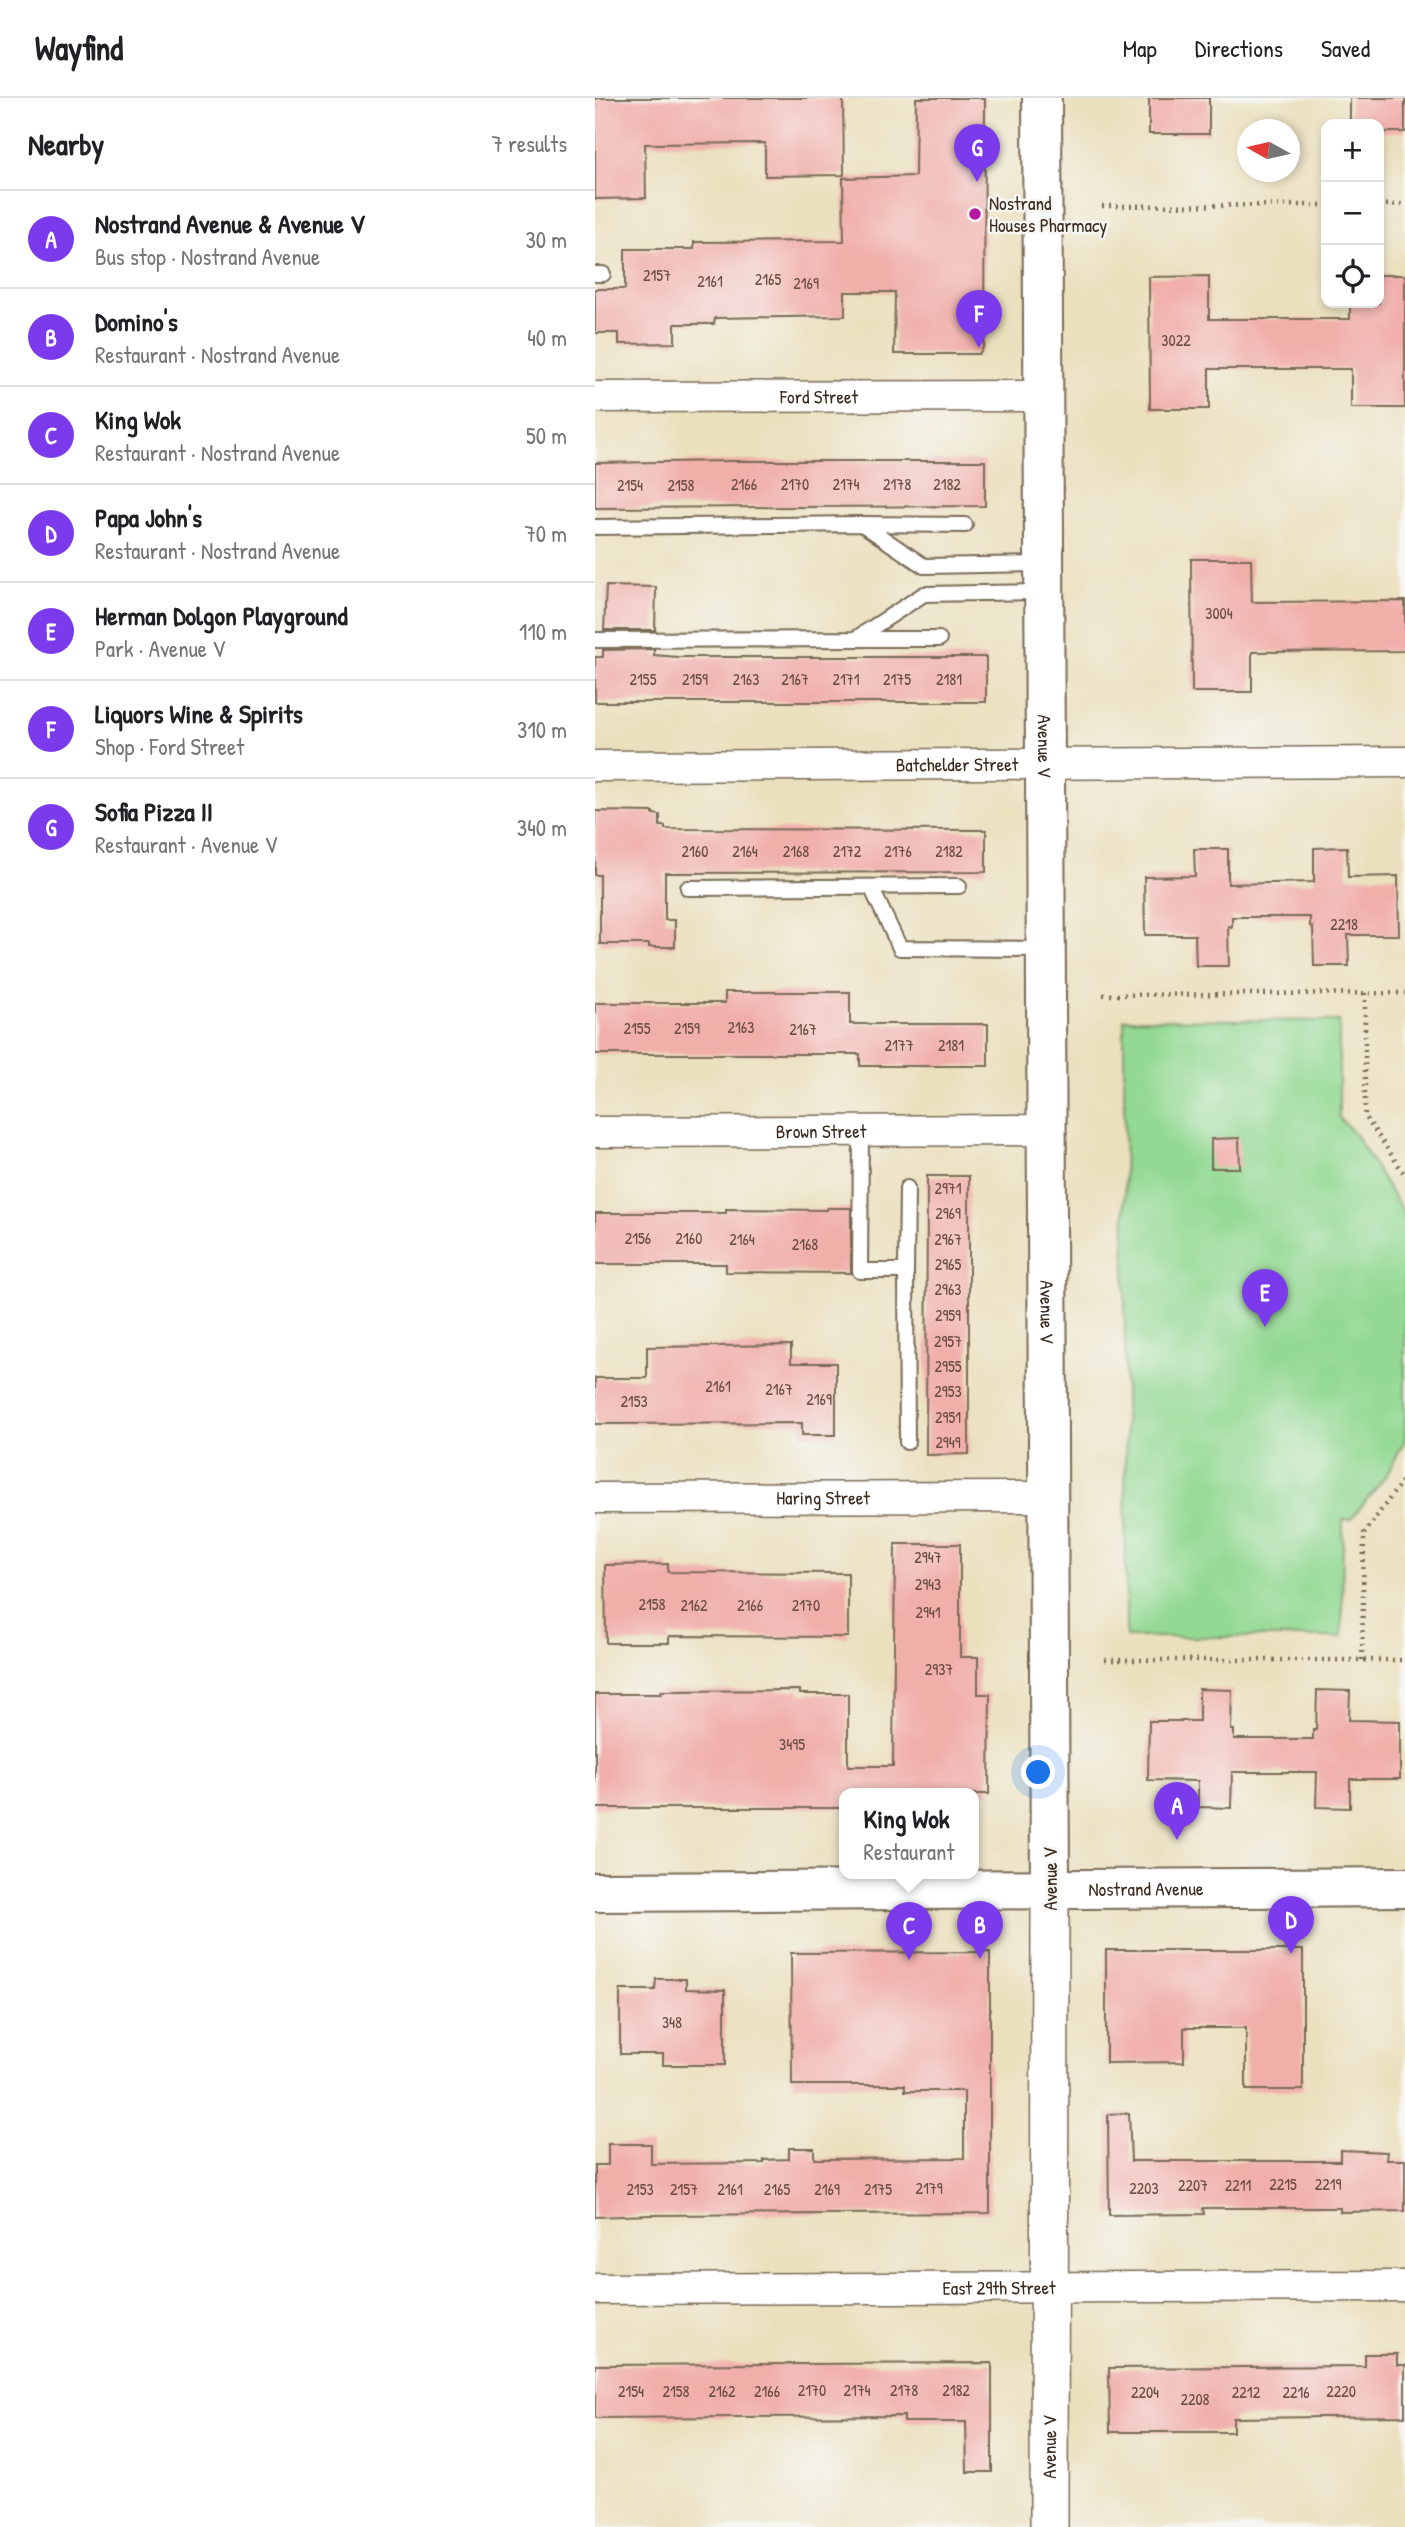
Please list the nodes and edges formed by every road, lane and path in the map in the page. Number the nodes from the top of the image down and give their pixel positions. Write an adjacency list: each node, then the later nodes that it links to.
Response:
1 (1042, 98): 6 (main road, Avenue V)
2 (1405, 204): 4 (path)
3 (1321, 205): 5 (path)
4 (1384, 205)
5 (1102, 206)
6 (1043, 396): 7 (street, Ford Street); 11 (main road, Avenue V)
7 (595, 397)
8 (862, 524): 9 (lane); 10 (lane); 11 (lane)
9 (965, 524)
10 (595, 527)
11 (1045, 578): 12 (lane); 16 (main road, Avenue V)
12 (855, 639): 13 (lane); 14 (lane)
13 (939, 639)
14 (595, 640)
15 (1405, 762): 16 (street, Batchelder Street)
16 (1046, 764): 17 (street, Batchelder Street); 21 (main road, Avenue V)
17 (595, 765)
18 (959, 886): 19 (lane)
19 (871, 887): 20 (lane); 21 (lane)
20 (688, 888)
21 (1047, 949): 25 (main road, Avenue V)
22 (1365, 993): 23 (path); 24 (path); 28 (path)
23 (1405, 993)
24 (1103, 995)
25 (1047, 1130): 27 (street, Brown Street); 33 (main road, Avenue V)
26 (595, 1132): 27 (street, Brown Street)
27 (861, 1132): 30 (lane)
28 (1405, 1175)
29 (907, 1188): 30 (lane)
30 (906, 1271): 31 (lane)
31 (907, 1442)
32 (1405, 1477): 36 (path)
33 (1049, 1497): 34 (street, Haring Street); 39 (main road, Avenue V)
34 (595, 1498)
35 (1105, 1660): 36 (path)
36 (1362, 1660): 37 (path)
37 (1405, 1660)
38 (1405, 1887): 39 (main road, Nostrand Avenue)
39 (1050, 1889): 40 (main road, Nostrand Avenue); 42 (street, Avenue V)
40 (595, 1892)
41 (1405, 2286): 42 (street, East 29th Street)
42 (1047, 2287): 43 (street, East 29th Street); 44 (street, Avenue V)
43 (595, 2289)
44 (1049, 2527)

